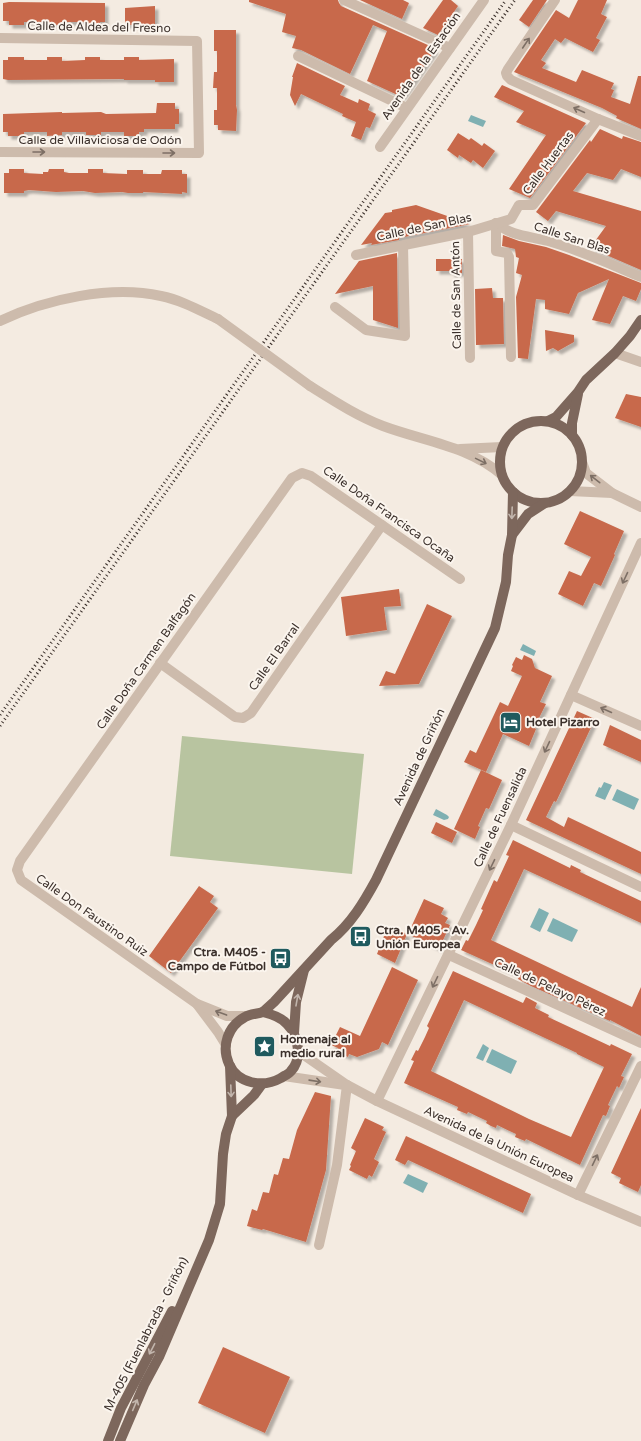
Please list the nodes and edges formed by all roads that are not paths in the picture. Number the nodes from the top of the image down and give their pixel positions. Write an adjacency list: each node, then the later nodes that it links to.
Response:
1 (344, 0): 5 (street)
2 (484, 0): 5 (street, Avenida de la Estación)
3 (555, 0): 8 (street, one-way to 3)
4 (0, 38): 12 (street, Calle de Aldea del Fresno)
5 (450, 48): 7 (street, Avenida de la Estación)
6 (298, 56): 7 (street)
7 (407, 108): 10 (street, Avenida de la Estación)
8 (598, 119): 9 (street); 13 (street, Calle Huertas)
9 (640, 132)
10 (380, 147)
11 (0, 152): 12 (street, Calle de Villaviciosa de Odón, one-way to 12)
12 (199, 153)
13 (496, 224): 14 (street, Calle de San Blas); 17 (street, Calle San Blas); 22 (street)
14 (468, 232): 15 (street, Calle de San Blas); 23 (street, Calle de San Antón)
15 (403, 246): 16 (street, Calle de San Blas); 18 (street)
16 (356, 255)
17 (641, 277)
18 (335, 307)
19 (641, 320): 21 (main road)
20 (0, 321): 29 (street, bridge)
21 (615, 353): 24 (street); 25 (main road)
22 (511, 357)
23 (470, 358)
24 (641, 362)
25 (578, 392): 26 (main road); 27 (main road)
26 (548, 421): 27 (main road); 28 (main road)
27 (572, 435): 30 (main road)
28 (502, 447): 29 (street); 32 (main road)
29 (458, 450): 32 (street, one-way to 32)
30 (582, 462): 33 (main road); 35 (street, one-way to 30)
31 (302, 473): 38 (street, Calle Doña Francisca Ocaña); 42 (street, Calle Doña Carmen Balfagón)
32 (502, 475): 34 (main road)
33 (570, 491): 35 (street); 36 (main road)
34 (513, 492): 36 (main road); 39 (main road, Avenida de Griñón, one-way to 39)
35 (612, 493): 37 (street)
36 (544, 503): 39 (main road, Avenida de Griñón)
37 (641, 507)
38 (382, 525): 41 (street, Calle Doña Francisca Ocaña); 42 (street, Calle El Barral)
39 (512, 535): 49 (main road, Avenida de Griñón)
40 (641, 543): 43 (street, Calle de Fuensalida, one-way to 43)
41 (460, 579)
42 (160, 663): 46 (street, Calle Doña Carmen Balfagón)
43 (571, 695): 44 (street, one-way to 43); 45 (street, Calle de Fuensalida, one-way to 45)
44 (641, 726)
45 (511, 825): 47 (street); 48 (street, Calle de Fuensalida, one-way to 48)
46 (17, 870): 50 (street, Calle Don Faustino Ruiz)
47 (641, 887)
48 (448, 955): 54 (street, Calle de Pelayo Pérez); 62 (street, Calle de Fuensalida, one-way to 62)
49 (304, 969): 51 (main road, Avenida de Griñón); 53 (main road, Avenida de Griñón, one-way to 49)
50 (197, 1004): 52 (street, Calle Don Faustino Ruiz, one-way to 50); 55 (street, Calle Don Faustino Ruiz)
51 (263, 1012): 52 (main road); 53 (main road)
52 (246, 1016): 55 (main road)
53 (294, 1033): 56 (main road)
54 (641, 1044)
55 (226, 1045): 57 (main road)
56 (298, 1051): 59 (main road); 61 (street)
57 (230, 1066): 60 (main road); 63 (main road, M-405 (Fuenlabrada - Griñón), one-way to 63)
58 (641, 1066): 64 (street, one-way to 58)
59 (284, 1076): 60 (main road); 61 (street, one-way to 61)
60 (262, 1084): 63 (main road, M-405 (Fuenlabrada - Griñón))
61 (347, 1085): 62 (street, Avenida de la Unión Europea); 67 (street)
62 (377, 1101): 64 (street, Avenida de la Unión Europea)
63 (232, 1116): 66 (main road, M-405 (Fuenlabrada - Griñón))
64 (578, 1195): 65 (street, Avenida de la Unión Europea)
65 (641, 1222)
66 (209, 1240): 68 (main road, M-405 (Fuenlabrada - Griñón), one-way to 68); 69 (main road, M-405 (Fuenlabrada - Griñón), one-way to 66)
67 (319, 1245)
68 (108, 1441)
69 (120, 1441)

